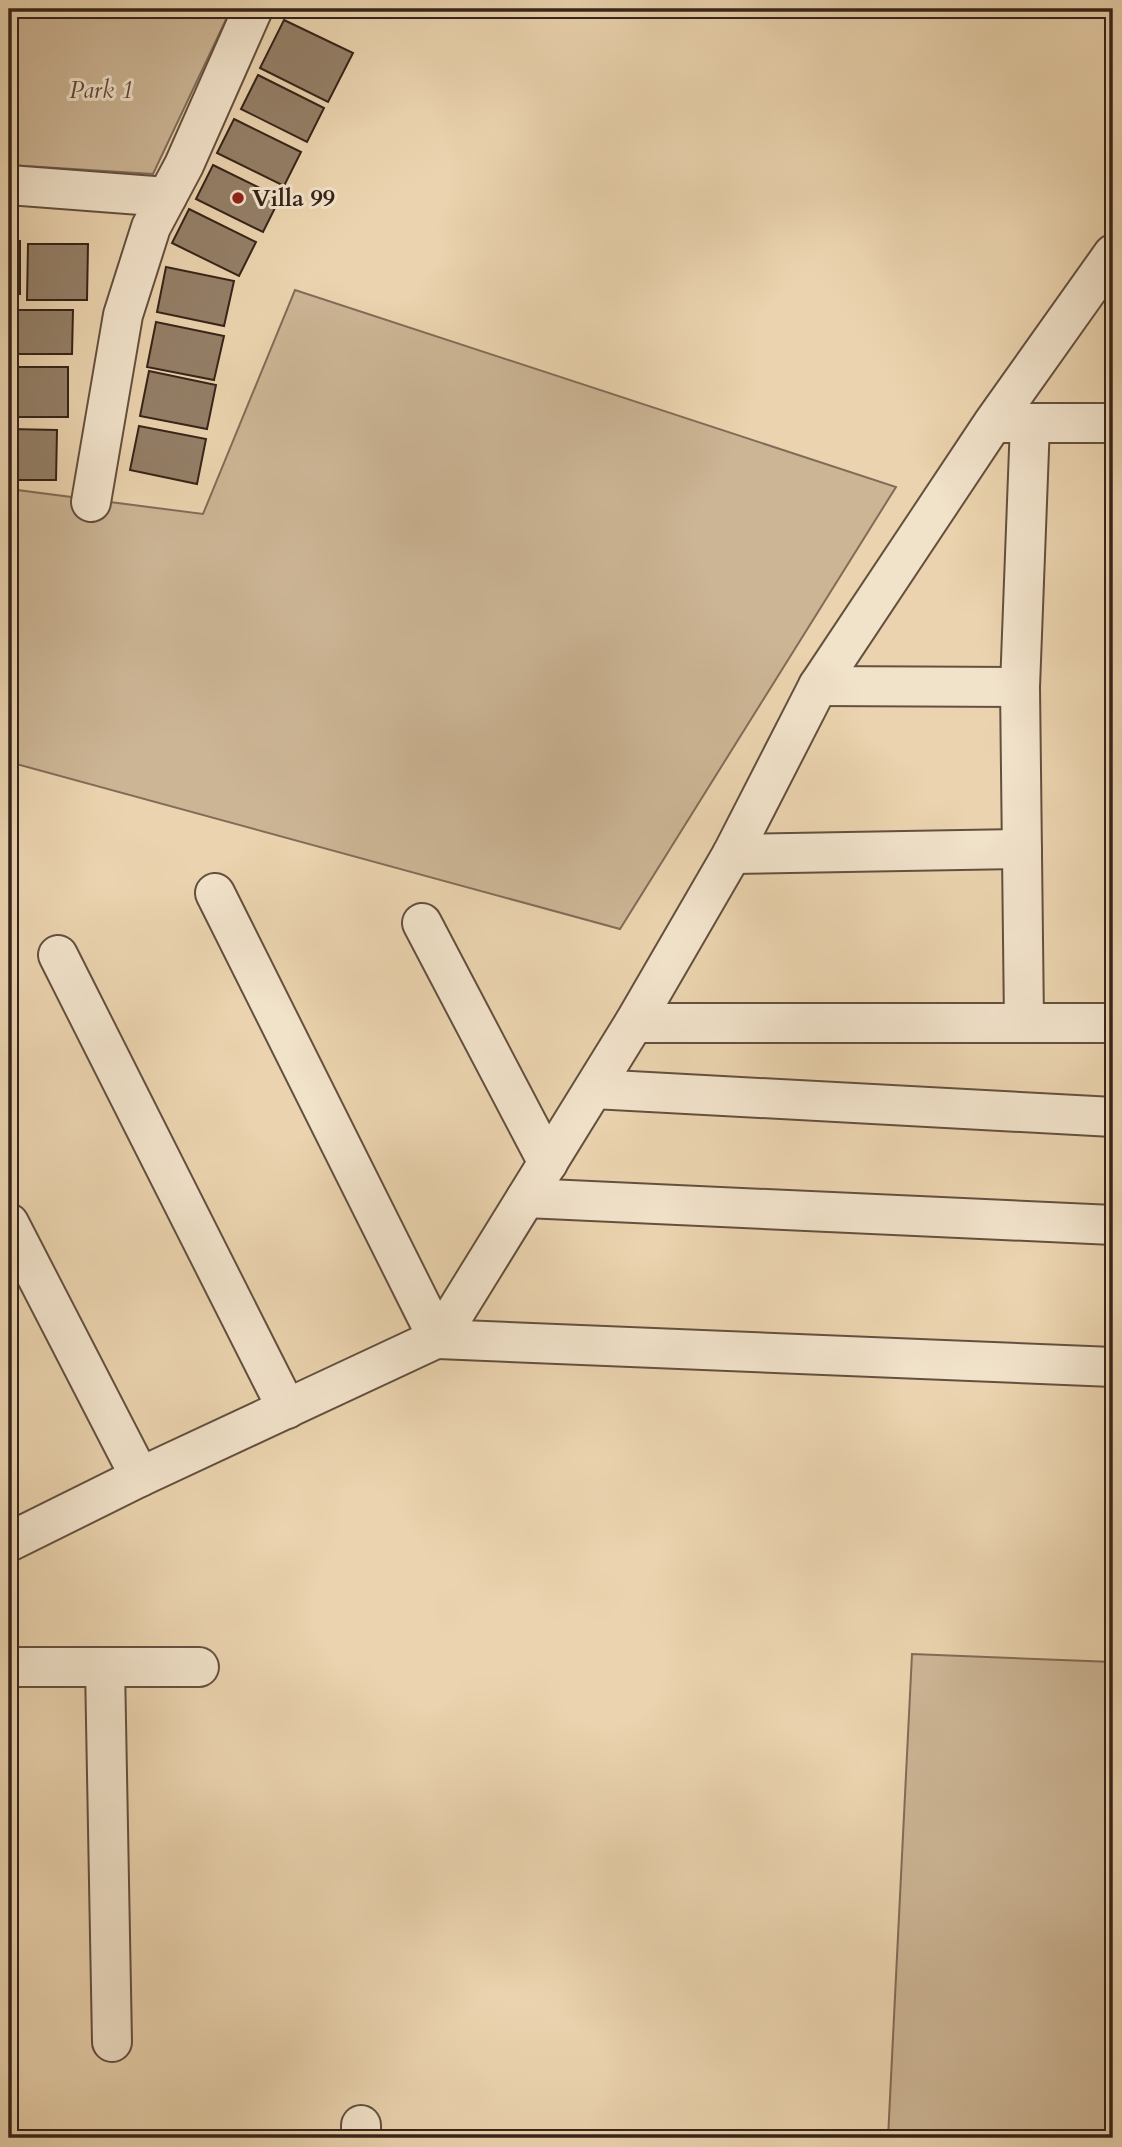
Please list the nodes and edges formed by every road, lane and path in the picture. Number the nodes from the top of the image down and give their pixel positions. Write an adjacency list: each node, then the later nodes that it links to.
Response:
1 (253, 9): 3 (street)
2 (9, 185): 3 (street)
3 (166, 197): 7 (street)
4 (1113, 254): 5 (street)
5 (1012, 423): 6 (street); 8 (street); 9 (street)
6 (1113, 423)
7 (91, 502)
8 (818, 686): 9 (street); 11 (street)
9 (1020, 687): 10 (street)
10 (1022, 849): 11 (street); 15 (street)
11 (732, 854): 16 (street)
12 (215, 892): 24 (street)
13 (422, 923): 20 (street)
14 (58, 955): 26 (street)
15 (1024, 1021): 16 (street); 17 (street)
16 (634, 1023): 18 (street)
17 (1113, 1023)
18 (594, 1089): 19 (street); 20 (street)
19 (1113, 1117)
20 (548, 1163): 21 (street)
21 (526, 1198): 23 (street); 24 (street)
22 (9, 1223): 27 (street)
23 (1113, 1225)
24 (438, 1339): 25 (street); 26 (street)
25 (1113, 1367)
26 (287, 1409): 27 (street)
27 (140, 1477): 28 (street)
28 (9, 1542)
29 (9, 1667): 30 (street)
30 (105, 1667): 31 (street); 32 (street)
31 (199, 1667)
32 (112, 2042)

